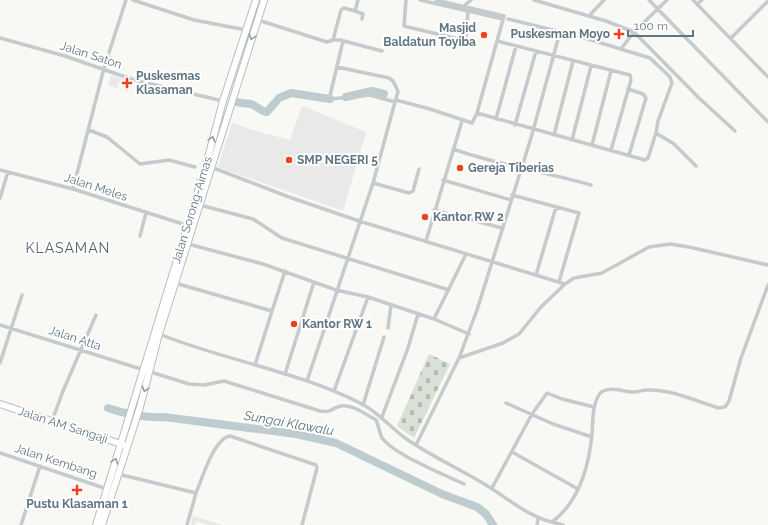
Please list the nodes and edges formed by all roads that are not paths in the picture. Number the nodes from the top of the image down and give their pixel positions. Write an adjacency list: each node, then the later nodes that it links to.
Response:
1 (126, 0): 43 (street)
2 (133, 0): 27 (street)
3 (256, 0): 27 (highway, Jalan Sorong-Aimas)
4 (264, 0): 26 (highway, Jalan Sorong-Aimas)
5 (358, 0): 21 (street)
6 (406, 0): 22 (street)
7 (420, 0): 16 (street)
8 (471, 0): 18 (street)
9 (534, 0): 23 (street)
10 (604, 0): 23 (street)
11 (649, 0): 19 (street)
12 (667, 0): 19 (street)
13 (693, 0): 17 (street)
14 (702, 0): 17 (street)
15 (768, 0): 30 (street)
16 (436, 1): 18 (street); 20 (street)
17 (697, 4): 30 (street)
18 (464, 6): 20 (street); 24 (street)
19 (658, 9): 29 (street); 55 (street)
20 (460, 10): 22 (street)
21 (356, 11): 25 (street); 32 (street)
22 (468, 12): 24 (street)
23 (589, 16): 29 (street)
24 (505, 18): 28 (street); 33 (street)
25 (362, 19)
26 (258, 20): 32 (street); 68 (highway, Jalan Sorong-Aimas, one-way to 68)
27 (246, 30): 50 (highway, Jalan Sorong-Aimas)
28 (560, 32): 36 (street); 39 (street)
29 (634, 32): 36 (street); 46 (street)
30 (729, 37): 45 (street)
31 (0, 38): 43 (street, Jalan Saton)
32 (333, 40): 34 (street)
33 (498, 40): 35 (street); 52 (street)
34 (343, 41): 37 (street); 42 (street)
35 (516, 46): 38 (street); 53 (street)
36 (621, 49): 46 (street)
37 (382, 51)
38 (536, 51): 39 (street); 56 (street)
39 (554, 56): 40 (street); 58 (street)
40 (573, 61): 41 (street); 61 (street)
41 (591, 66): 44 (street); 62 (street)
42 (337, 67): 48 (street); 51 (street)
43 (104, 68): 50 (street, Jalan Saton); 57 (street)
44 (611, 71): 47 (street); 63 (street)
45 (768, 77)
46 (674, 78): 59 (street); 60 (street)
47 (628, 89): 65 (street); 66 (street)
48 (329, 98): 49 (street); 51 (street)
49 (321, 100)
50 (223, 101): 68 (highway, Jalan Sorong-Aimas, one-way to 50)
51 (396, 101): 54 (street); 75 (street)
52 (477, 113): 53 (street); 54 (street)
53 (496, 119): 56 (street)
54 (462, 120): 64 (street)
55 (768, 122)
56 (515, 124): 58 (street)
57 (89, 130): 67 (street); 77 (street)
58 (533, 130): 61 (street); 70 (street)
59 (735, 130)
60 (656, 133): 66 (street); 69 (street)
61 (554, 135): 62 (street)
62 (572, 140): 63 (street)
63 (592, 145): 65 (street)
64 (452, 149): 70 (street); 74 (street)
65 (612, 150): 66 (street)
66 (629, 155)
67 (195, 166)
68 (209, 166): 81 (highway, Jalan Sorong-Aimas); 85 (street); 86 (highway, Jalan Sorong-Aimas)
69 (696, 166)
70 (521, 167): 76 (street); 78 (street)
71 (420, 169): 75 (street)
72 (0, 170): 73 (street, Jalan Meles)
73 (8, 172): 77 (street, Jalan Meles); 79 (street)
74 (443, 180): 80 (street); 83 (street)
75 (373, 183): 85 (street)
76 (591, 185)
77 (73, 189): 84 (street, Jalan Meles)
78 (512, 195): 80 (street); 82 (street)
79 (0, 198)
80 (511, 200): 87 (street)
81 (200, 205): 90 (highway, Jalan Sorong-Aimas); 92 (street)
82 (556, 207): 96 (street); 98 (street)
83 (434, 210): 87 (street); 89 (street)
84 (146, 213): 86 (street, Jalan Meles); 88 (street)
85 (359, 221): 89 (street); 92 (street)
86 (186, 225): 121 (highway, Jalan Sorong-Aimas)
87 (502, 228): 93 (street)
88 (140, 236)
89 (426, 241): 91 (street)
90 (188, 244): 95 (street); 99 (highway, Jalan Sorong-Aimas)
91 (466, 254): 93 (street); 103 (street)
92 (346, 259): 102 (street); 103 (street)
93 (492, 262): 96 (street); 115 (street)
94 (768, 266): 100 (street)
95 (285, 271): 97 (street); 107 (street)
96 (536, 275): 98 (street)
97 (314, 282): 102 (street); 122 (street)
98 (558, 282): 100 (street)
99 (175, 283): 107 (street); 114 (highway, Jalan Sorong-Aimas)
100 (565, 284): 118 (street)
101 (768, 286): 128 (street)
102 (336, 290): 105 (street); 123 (street)
103 (449, 290): 110 (street)
104 (22, 295): 113 (street)
105 (368, 297): 106 (street); 124 (street)
106 (391, 305): 108 (street); 112 (street)
107 (272, 311): 120 (street)
108 (418, 314): 110 (street); 130 (street)
109 (96, 315): 117 (street)
110 (434, 319): 115 (street)
111 (0, 325): 113 (street, Jalan Atta)
112 (388, 328)
113 (11, 329): 117 (street, Jalan Atta); 119 (street)
114 (159, 334): 120 (street); 121 (highway, Jalan Sorong-Aimas)
115 (469, 334): 118 (street)
116 (384, 337): 127 (street)
117 (81, 351): 121 (street, Jalan Atta); 131 (street)
118 (459, 358): 134 (street)
119 (0, 363)
120 (255, 365): 122 (street)
121 (146, 372): 133 (highway, Jalan Sorong-Aimas); 133 (highway, Jalan Sorong-Aimas, one-way to 133); 139 (street, Jalan Atta)
122 (285, 374): 123 (street)
123 (307, 381): 124 (street)
124 (334, 391): 127 (street)
125 (506, 403): 129 (street)
126 (0, 404): 131 (highway, Jalan AM Sangaji)
127 (363, 405): 130 (street)
128 (594, 407): 129 (street); 132 (street)
129 (532, 414): 132 (street); 135 (street)
130 (382, 417): 134 (street)
131 (52, 421): 133 (highway, Jalan AM Sangaji)
132 (592, 437): 142 (street)
133 (123, 444): 138 (highway); 140 (highway, one-way to 133)
134 (416, 445): 141 (street)
135 (512, 452): 141 (street); 142 (street)
136 (0, 453): 137 (street, Jalan Kembang)
137 (40, 466): 140 (street, Jalan Kembang); 146 (street)
138 (117, 474): 143 (street); 148 (highway)
139 (464, 484)
140 (107, 488): 147 (highway)
141 (492, 488): 144 (street)
142 (578, 489): 145 (street)
143 (196, 492): 149 (street); 150 (street)
144 (538, 519): 145 (street); 151 (street)
145 (552, 522): 152 (street)
146 (21, 525)
147 (96, 525)
148 (102, 525)
149 (187, 525)
150 (302, 525)
151 (537, 525)
152 (563, 525)

